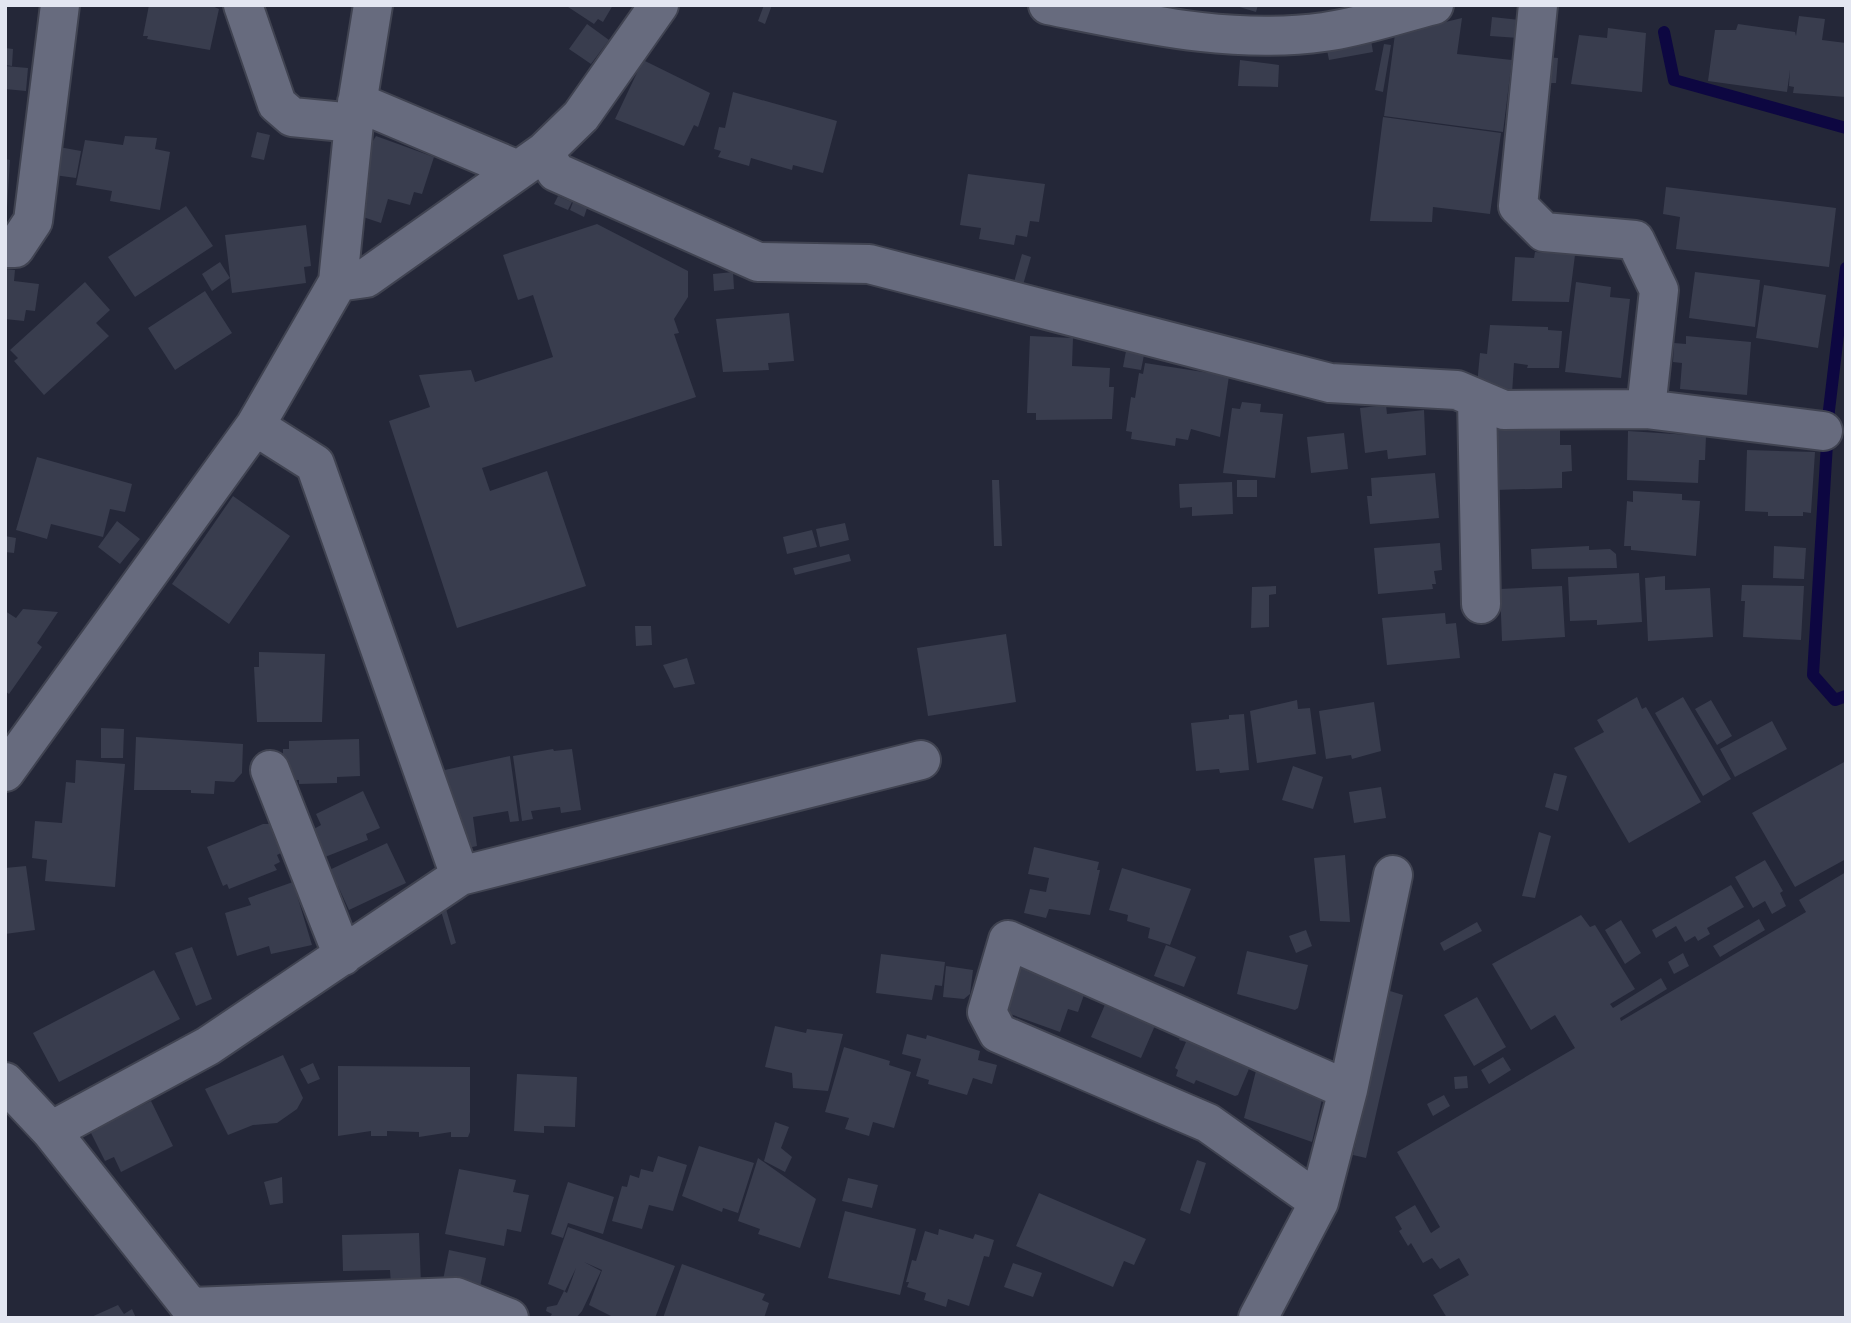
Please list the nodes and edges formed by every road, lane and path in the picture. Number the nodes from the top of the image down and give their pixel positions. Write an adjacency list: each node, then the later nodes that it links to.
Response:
1 (60, 5): 11 (street)
2 (243, 5): 9 (street)
3 (373, 5): 9 (street)
4 (659, 5): 10 (street)
5 (1048, 5): 8 (street)
6 (1434, 5): 8 (street)
7 (1538, 5): 14 (street)
8 (1274, 21)
9 (355, 113): 10 (street); 12 (street)
10 (531, 161): 12 (street); 13 (street)
11 (5, 248)
12 (338, 282): 15 (street)
13 (1477, 399): 14 (street); 17 (street)
14 (1646, 409): 16 (street)
15 (255, 426): 20 (street); 22 (street)
16 (1822, 431)
17 (1480, 604)
18 (921, 760): 22 (street)
19 (270, 770): 23 (street)
20 (5, 772)
21 (1393, 875): 25 (street)
22 (460, 876): 23 (street)
23 (344, 956): 26 (street)
24 (5, 1082): 26 (street)
25 (1348, 1090): 27 (street); 27 (street)
26 (51, 1131): 28 (street)
27 (1319, 1202): 30 (street)
28 (195, 1312): 29 (street)
29 (509, 1318)
30 (1258, 1318)

